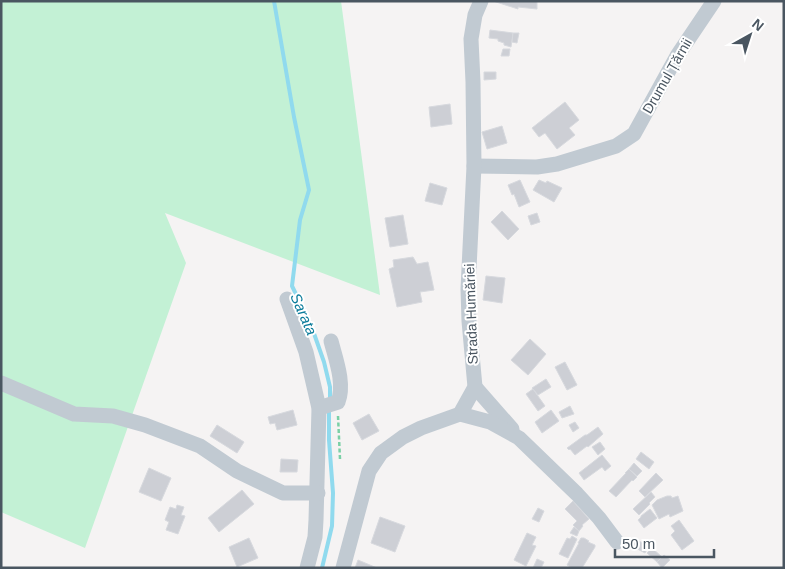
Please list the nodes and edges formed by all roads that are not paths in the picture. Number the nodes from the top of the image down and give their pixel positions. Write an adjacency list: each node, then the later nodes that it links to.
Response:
1 (480, 1): 3 (street, Strada Humăriei)
2 (714, 1): 3 (street, Drumul Țărnii)
3 (474, 166): 7 (street, Strada Humăriei)
4 (287, 299): 8 (street)
5 (332, 341): 8 (street)
6 (1, 383): 11 (street)
7 (475, 387): 9 (street); 10 (street)
8 (329, 405): 11 (street)
9 (460, 414): 10 (street); 14 (street)
10 (519, 438): 12 (street)
11 (318, 493): 13 (street)
12 (617, 542)
13 (307, 568)
14 (343, 568)

